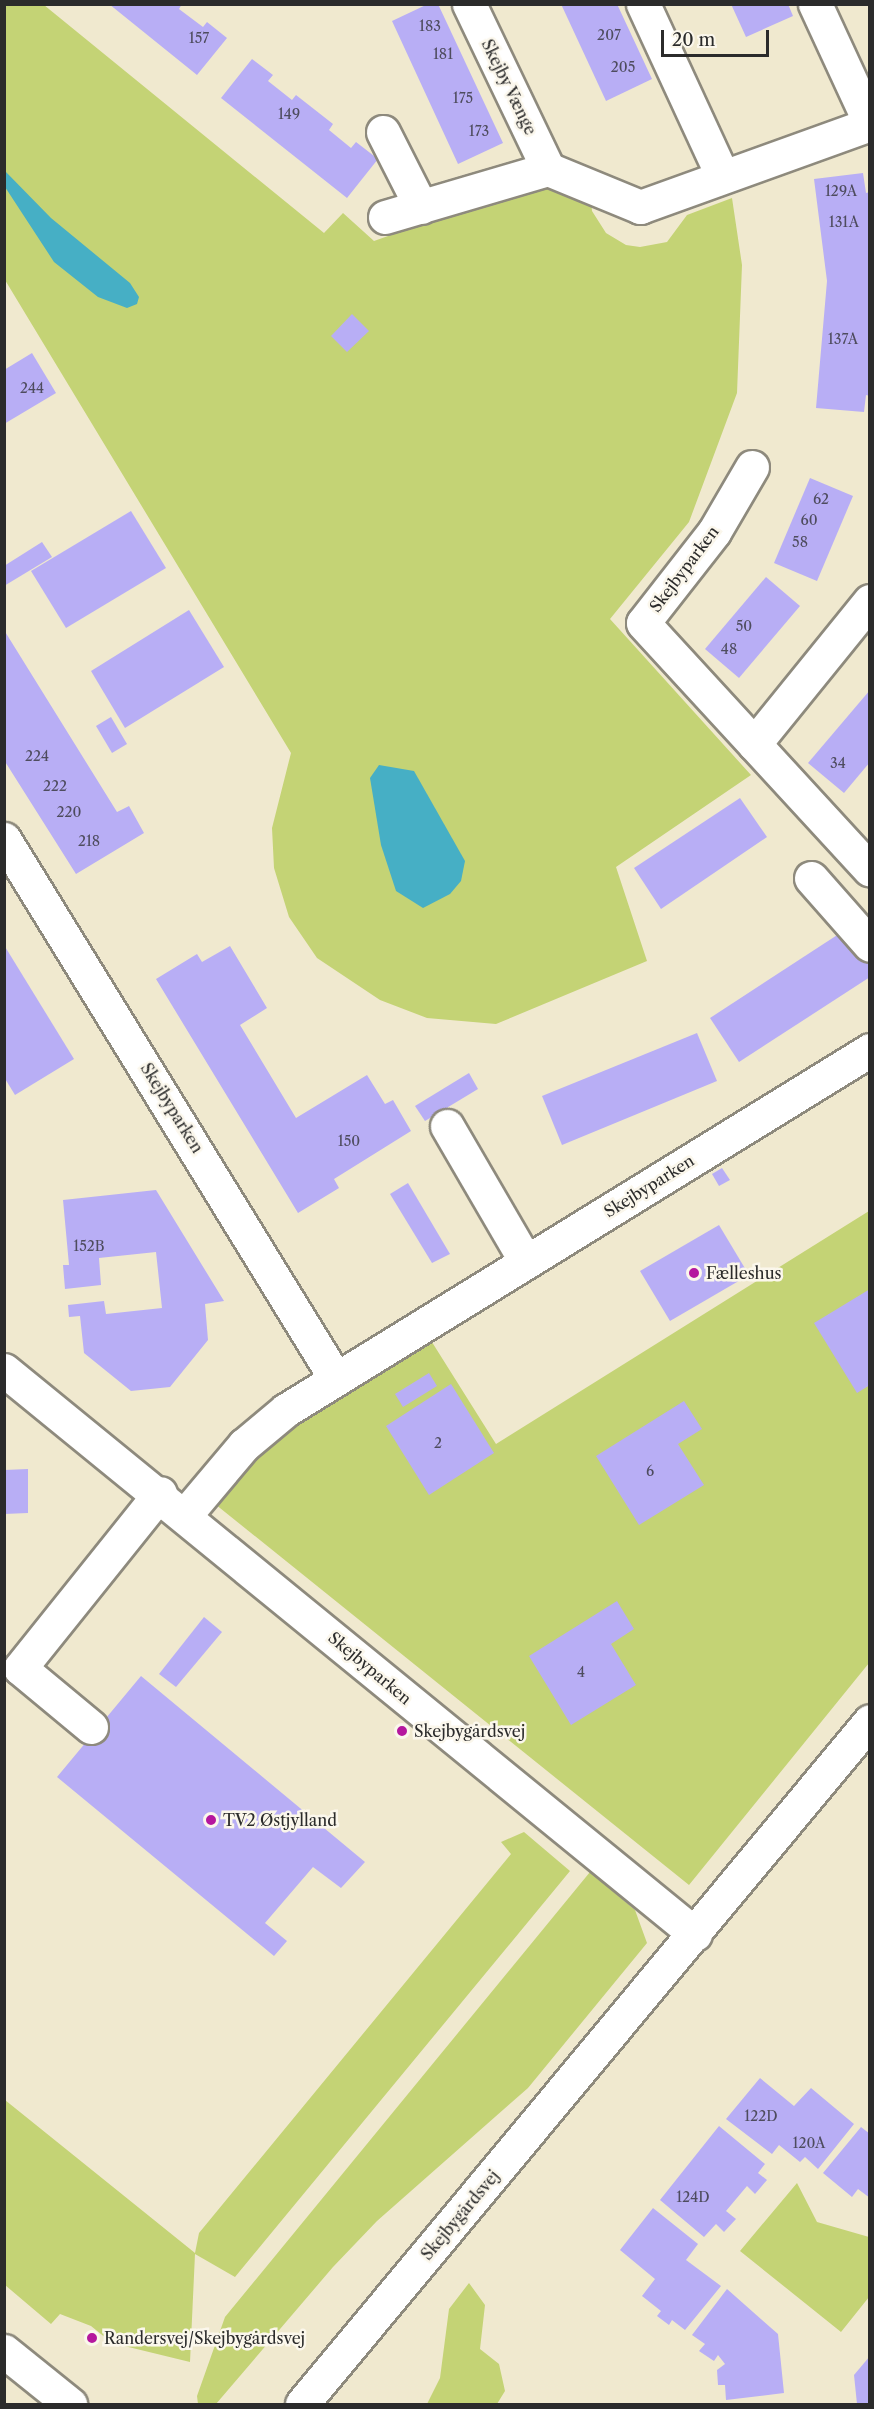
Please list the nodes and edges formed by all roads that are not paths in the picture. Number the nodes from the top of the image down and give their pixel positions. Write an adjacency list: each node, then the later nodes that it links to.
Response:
1 (469, 4): 6 (street, Skejby Vænge)
2 (643, 4): 7 (street)
3 (814, 4): 4 (street)
4 (870, 124): 7 (street)
5 (383, 132): 8 (street)
6 (548, 169): 7 (street); 8 (street)
7 (723, 175)
8 (421, 207): 9 (street)
9 (385, 217)
10 (752, 467): 12 (street, Skejbyparken)
11 (870, 601): 12 (street)
12 (754, 744): 14 (street, Skejbyparken)
13 (4, 839): 21 (street, Skejbyparken)
14 (866, 858)
15 (811, 878): 16 (street)
16 (870, 945)
17 (870, 1050): 19 (street, Skejbyparken)
18 (447, 1126): 19 (street)
19 (526, 1262): 21 (street, Skejbyparken)
20 (4, 1370): 22 (street, Skejbyparken)
21 (336, 1379): 23 (street, Skejbyparken)
22 (160, 1493): 23 (street, Skejbyparken); 25 (street)
23 (185, 1515): 26 (street, Skejbyparken)
24 (870, 1721): 26 (street, Skejbygårdsvej)
25 (91, 1727)
26 (695, 1934): 29 (street, Skejbygårdsvej)
27 (4, 2351): 28 (street)
28 (70, 2404)
29 (302, 2404)

